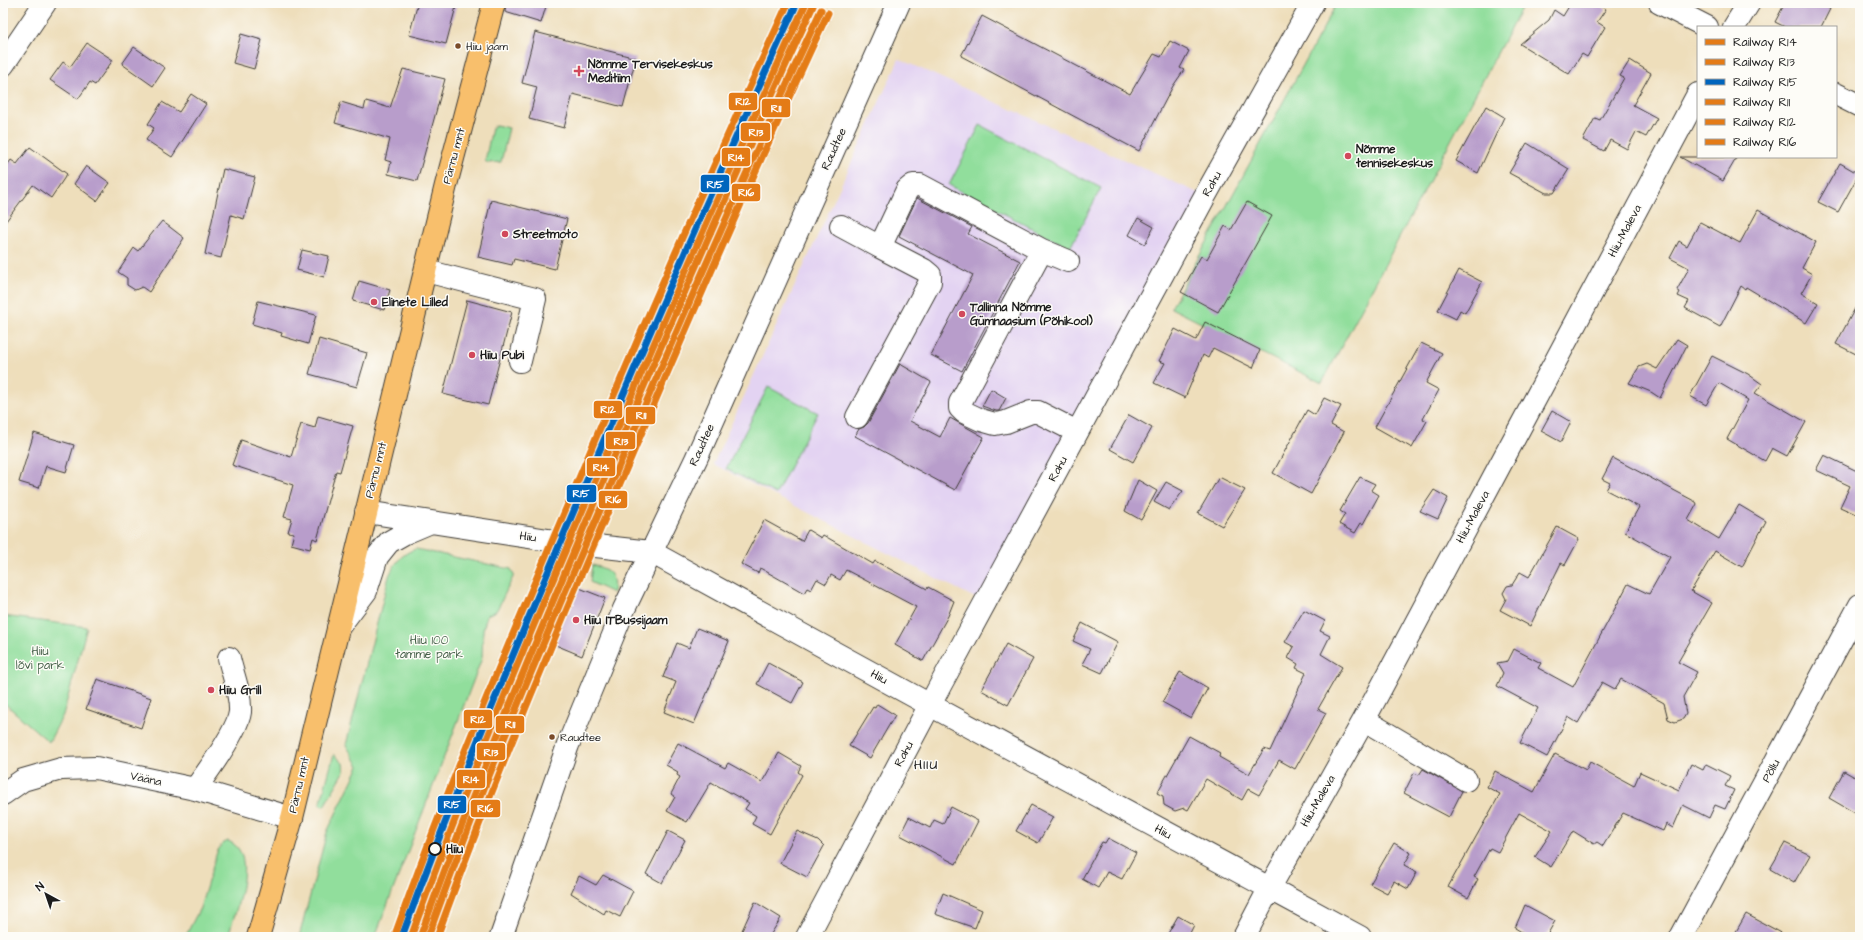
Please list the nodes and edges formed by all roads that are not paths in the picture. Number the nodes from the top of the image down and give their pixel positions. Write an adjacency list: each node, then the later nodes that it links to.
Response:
1 (45, 3): 9 (street)
2 (494, 3): 17 (main road, Pärnu mnt)
3 (899, 3): 23 (street, Raudtee)
4 (1313, 3): 20 (street, Rahu)
5 (1660, 3): 7 (street)
6 (1749, 3): 8 (street)
7 (1705, 26)
8 (1735, 26)
9 (3, 65)
10 (1837, 94): 12 (street)
11 (1697, 96): 28 (street, Hiiu-Maleva)
12 (1860, 106)
13 (841, 226): 14 (street)
14 (880, 246): 15 (street); 19 (street)
15 (1042, 250): 16 (street); 20 (street)
16 (1068, 261)
17 (426, 271): 18 (street); 21 (main road, Pärnu mnt)
18 (520, 361)
19 (857, 417)
20 (1078, 432): 27 (street, Rahu)
21 (366, 512): 22 (street, Hiiu); 25 (main road, Pärnu mnt)
22 (430, 522): 23 (street, Hiiu); 25 (street)
23 (651, 552): 27 (street, Hiiu); 35 (street, Raudtee)
24 (1860, 605): 39 (street, Põllu)
25 (337, 629): 32 (main road, Pärnu mnt)
26 (229, 658): 30 (street)
27 (930, 705): 33 (street, Hiiu); 36 (street, Rahu)
28 (1364, 720): 29 (street); 33 (street, Hiiu-Maleva)
29 (1466, 780)
30 (195, 789): 31 (street, Vääna); 32 (street, Vääna)
31 (3, 794)
32 (292, 818): 34 (main road, Pärnu mnt)
33 (1269, 889): 37 (street, Hiiu-Maleva); 38 (street, Hiiu)
34 (258, 937)
35 (501, 937)
36 (807, 937)
37 (1244, 937)
38 (1360, 937)
39 (1681, 937)

